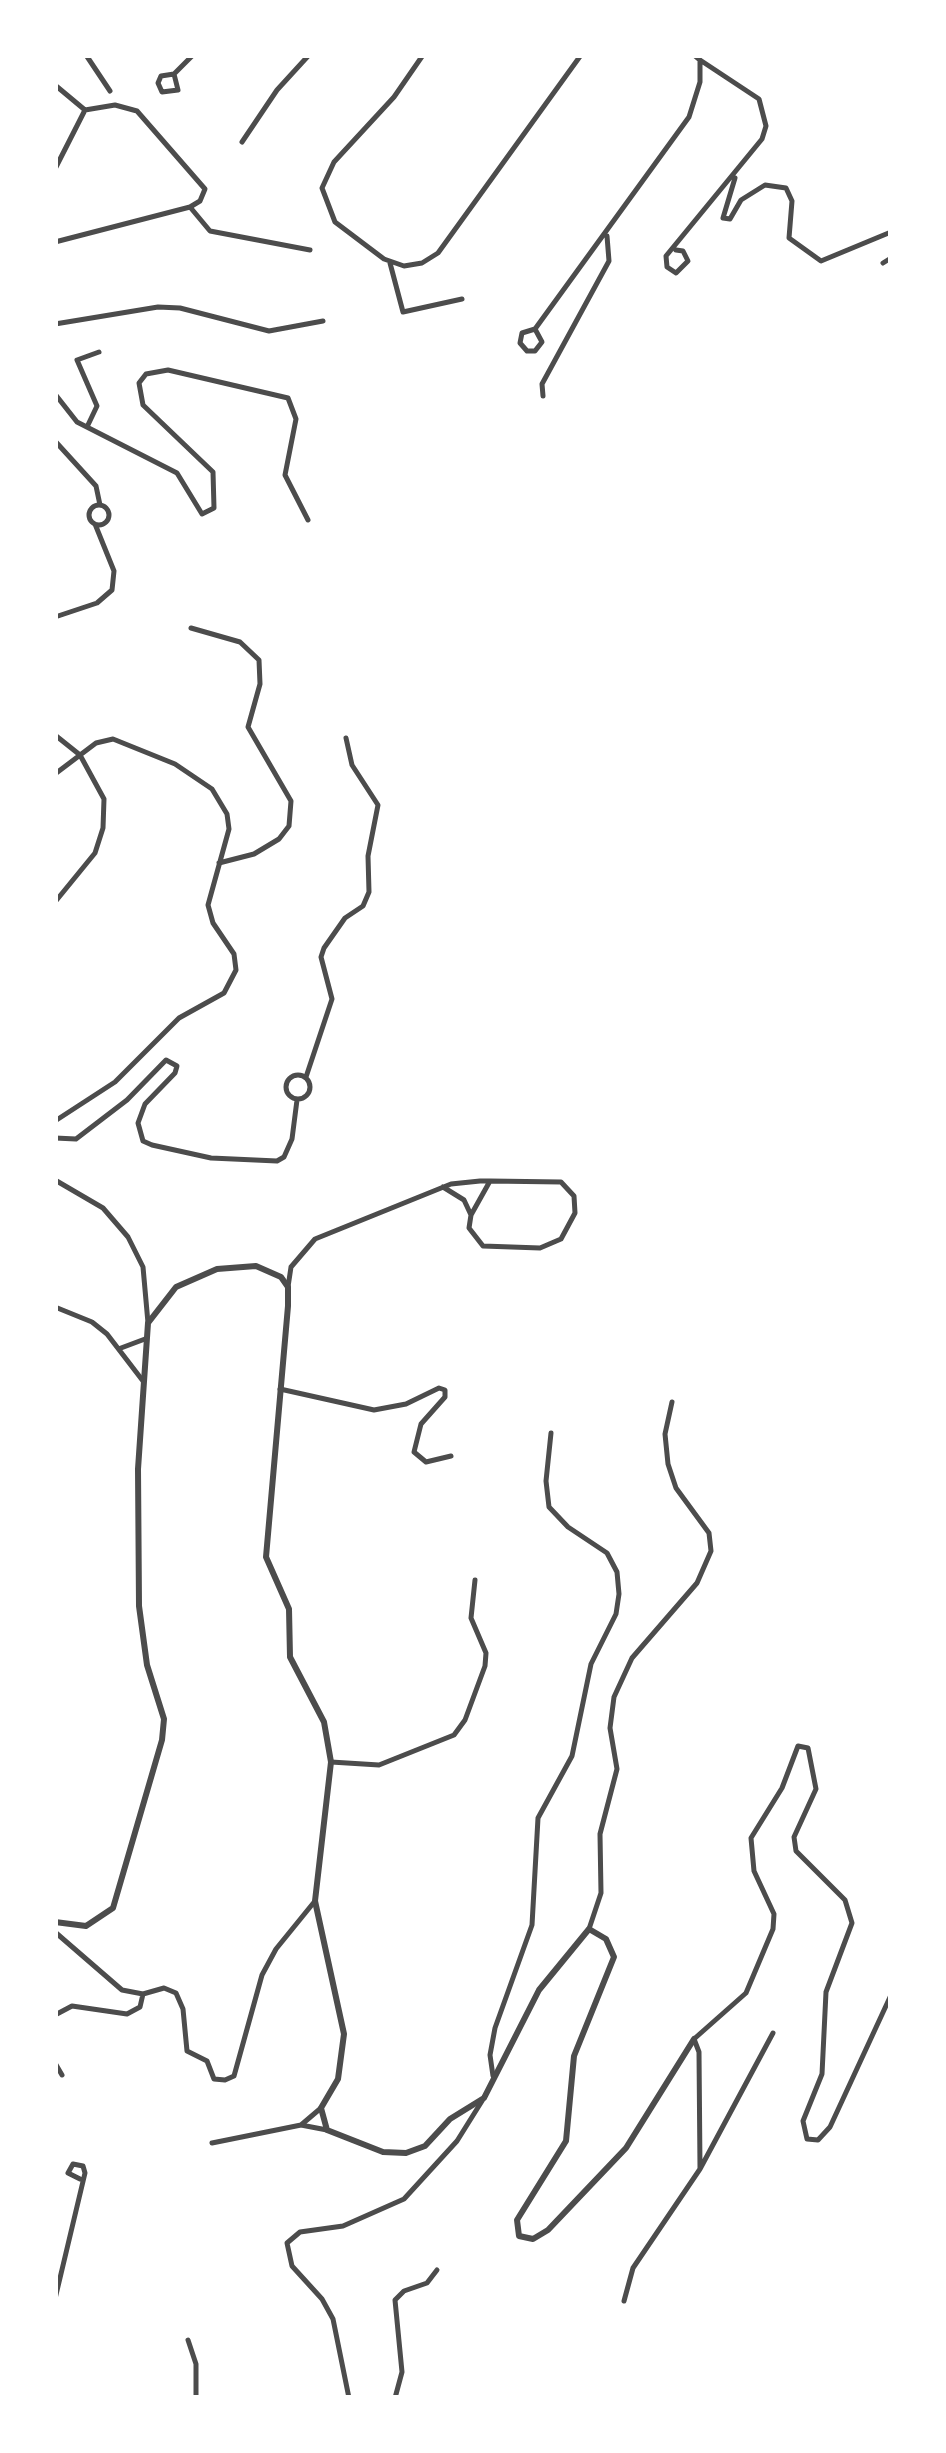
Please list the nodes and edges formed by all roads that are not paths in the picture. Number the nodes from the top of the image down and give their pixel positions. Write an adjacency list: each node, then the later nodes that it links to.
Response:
1 (86, 55): 10 (street)
2 (193, 55): 8 (street)
3 (308, 55): 12 (street)
4 (423, 55): 22 (street)
5 (581, 55): 22 (street)
6 (694, 55): 7 (street)
7 (700, 60): 14 (street); 17 (street)
8 (174, 74): 8 (street)
9 (55, 85): 11 (street)
10 (110, 91)
11 (85, 110): 13 (street); 15 (street)
12 (242, 142)
13 (55, 169)
14 (738, 171): 16 (street); 20 (street)
15 (190, 207): 18 (street); 19 (street)
16 (891, 232)
17 (606, 233): 27 (street); 30 (street)
18 (55, 242)
19 (310, 250)
20 (676, 250): 20 (street)
21 (891, 258): 23 (street)
22 (389, 262): 24 (street)
23 (883, 263)
24 (462, 299)
25 (322, 321): 26 (street)
26 (55, 324)
27 (535, 330): 27 (street)
28 (99, 352): 31 (street)
29 (55, 394): 31 (street)
30 (542, 396)
31 (86, 427): 34 (street)
32 (56, 446): 33 (street)
33 (100, 505): 35 (street); 36 (street)
34 (308, 520)
35 (107, 521): 36 (street); 37 (street)
36 (95, 524): 37 (street)
37 (105, 542): 38 (street)
38 (55, 617)
39 (191, 628): 44 (street)
40 (55, 735): 42 (street)
41 (346, 738): 46 (street)
42 (80, 755): 43 (street); 44 (street); 45 (street)
43 (55, 774)
44 (219, 863): 48 (street)
45 (55, 902)
46 (306, 1077): 47 (street); 47 (street)
47 (296, 1100): 49 (street)
48 (55, 1122)
49 (55, 1138)
50 (55, 1180): 56 (street)
51 (490, 1181): 52 (street); 53 (street); 53 (street)
52 (442, 1187): 53 (street); 54 (street)
53 (470, 1215)
54 (288, 1287): 56 (street); 60 (street)
55 (55, 1307): 58 (street)
56 (148, 1323): 57 (street)
57 (146, 1338): 58 (street); 59 (street)
58 (121, 1348): 59 (street)
59 (143, 1382): 67 (street)
60 (280, 1389): 63 (street); 65 (street)
61 (672, 1402): 68 (street)
62 (551, 1432): 77 (street)
63 (451, 1456)
64 (476, 1580): 65 (street)
65 (330, 1762): 66 (street)
66 (315, 1901): 70 (street); 79 (street)
67 (55, 1922)
68 (589, 1929): 74 (street); 77 (street)
69 (55, 1932): 70 (street)
70 (143, 1994): 72 (street)
71 (891, 1995): 74 (street)
72 (55, 2015)
73 (773, 2033): 83 (street)
74 (694, 2039): 83 (street)
75 (55, 2064): 76 (street)
76 (62, 2075)
77 (494, 2079): 78 (street)
78 (484, 2098): 81 (street); 90 (street)
79 (322, 2108): 80 (street); 81 (street)
80 (301, 2125): 81 (street); 82 (street)
81 (328, 2130)
82 (212, 2143)
83 (700, 2168): 87 (street)
84 (80, 2179): 86 (street)
85 (438, 2270): 91 (street)
86 (55, 2300)
87 (624, 2301)
88 (188, 2340): 89 (street)
89 (196, 2398)
90 (349, 2398)
91 (395, 2398)

